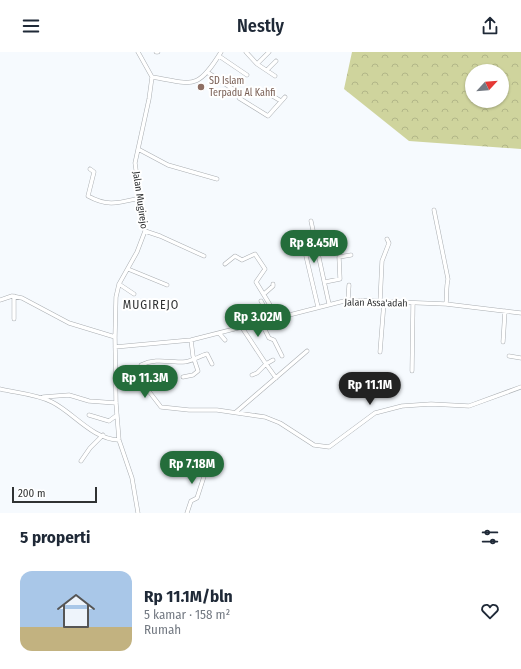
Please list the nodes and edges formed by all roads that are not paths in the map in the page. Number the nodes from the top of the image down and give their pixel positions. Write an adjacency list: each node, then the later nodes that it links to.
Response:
1 (138, 52): 11 (street)
2 (246, 52): 6 (street)
3 (269, 52): 6 (street)
4 (220, 54): 8 (street); 9 (street)
5 (276, 61): 7 (street)
6 (257, 64): 7 (street)
7 (267, 70): 10 (street)
8 (207, 72): 11 (street); 14 (street)
9 (247, 75)
10 (274, 76)
11 (152, 77): 15 (street, Jalan Mugirejo)
12 (264, 91): 14 (street)
13 (285, 96): 14 (street)
14 (281, 101)
15 (138, 150): 17 (street); 18 (street, Jalan Mugirejo)
16 (90, 169): 18 (street)
17 (217, 179)
18 (140, 198): 21 (street, Jalan Mugirejo)
19 (434, 210): 42 (street)
20 (311, 221): 28 (street)
21 (145, 231): 24 (street); 27 (street, Jalan Mugirejo)
22 (387, 238): 39 (street)
23 (350, 255): 28 (street)
24 (204, 256)
25 (306, 256): 43 (street)
26 (225, 264): 34 (street)
27 (128, 269): 29 (street, Jalan Mugirejo); 31 (street)
28 (325, 282): 41 (street)
29 (119, 284): 33 (street); 52 (street, Jalan Mugirejo)
30 (273, 284): 34 (street)
31 (167, 285)
32 (349, 285): 37 (street)
33 (134, 294)
34 (264, 294): 46 (street)
35 (14, 296): 36 (street); 47 (street); 52 (street)
36 (0, 300)
37 (348, 300): 39 (street, Jalan Assa'adah); 41 (street, Jalan Assa'adah)
38 (261, 301): 48 (street)
39 (382, 302): 40 (street, Jalan Assa'adah); 58 (street)
40 (413, 303): 42 (street, Jalan Assa'adah); 66 (street)
41 (329, 304): 43 (street, Jalan Assa'adah)
42 (446, 304): 44 (street, Jalan Assa'adah)
43 (318, 307): 46 (street, Jalan Assa'adah)
44 (505, 311): 45 (street, Jalan Assa'adah); 55 (street)
45 (521, 313)
46 (278, 318): 48 (street, Jalan Assa'adah)
47 (14, 319)
48 (271, 320): 49 (street, Jalan Assa'adah)
49 (261, 322): 50 (street, Jalan Assa'adah); 59 (street)
50 (241, 326): 51 (street, Jalan Assa'adah); 65 (street)
51 (219, 333): 53 (street, Jalan Assa'adah); 54 (street)
52 (115, 337): 56 (street, Jalan Mugirejo)
53 (190, 340): 56 (street, Jalan Assa'adah); 62 (street)
54 (225, 340)
55 (503, 342)
56 (115, 347): 67 (street, Jalan Mugirejo)
57 (307, 351): 70 (street)
58 (380, 352)
59 (282, 356)
60 (509, 356): 61 (street)
61 (521, 358)
62 (194, 359): 64 (street); 69 (street); 71 (street)
63 (272, 360): 65 (street)
64 (212, 364)
65 (266, 364): 68 (street); 70 (street)
66 (412, 371)
67 (116, 373): 71 (street); 75 (street, Jalan Mugirejo)
68 (252, 375)
69 (183, 377)
70 (276, 378): 76 (street)
71 (141, 381): 76 (street)
72 (521, 387): 76 (street)
73 (0, 389): 74 (street)
74 (42, 398): 75 (street); 79 (street)
75 (116, 403): 77 (street, Jalan Mugirejo)
76 (236, 412)
77 (117, 414): 78 (street); 80 (street, Jalan Mugirejo)
78 (89, 415)
79 (103, 435): 80 (street); 82 (street)
80 (119, 440): 83 (street, Jalan Mugirejo)
81 (210, 458): 84 (street)
82 (81, 461)
83 (138, 513)
84 (187, 513)

